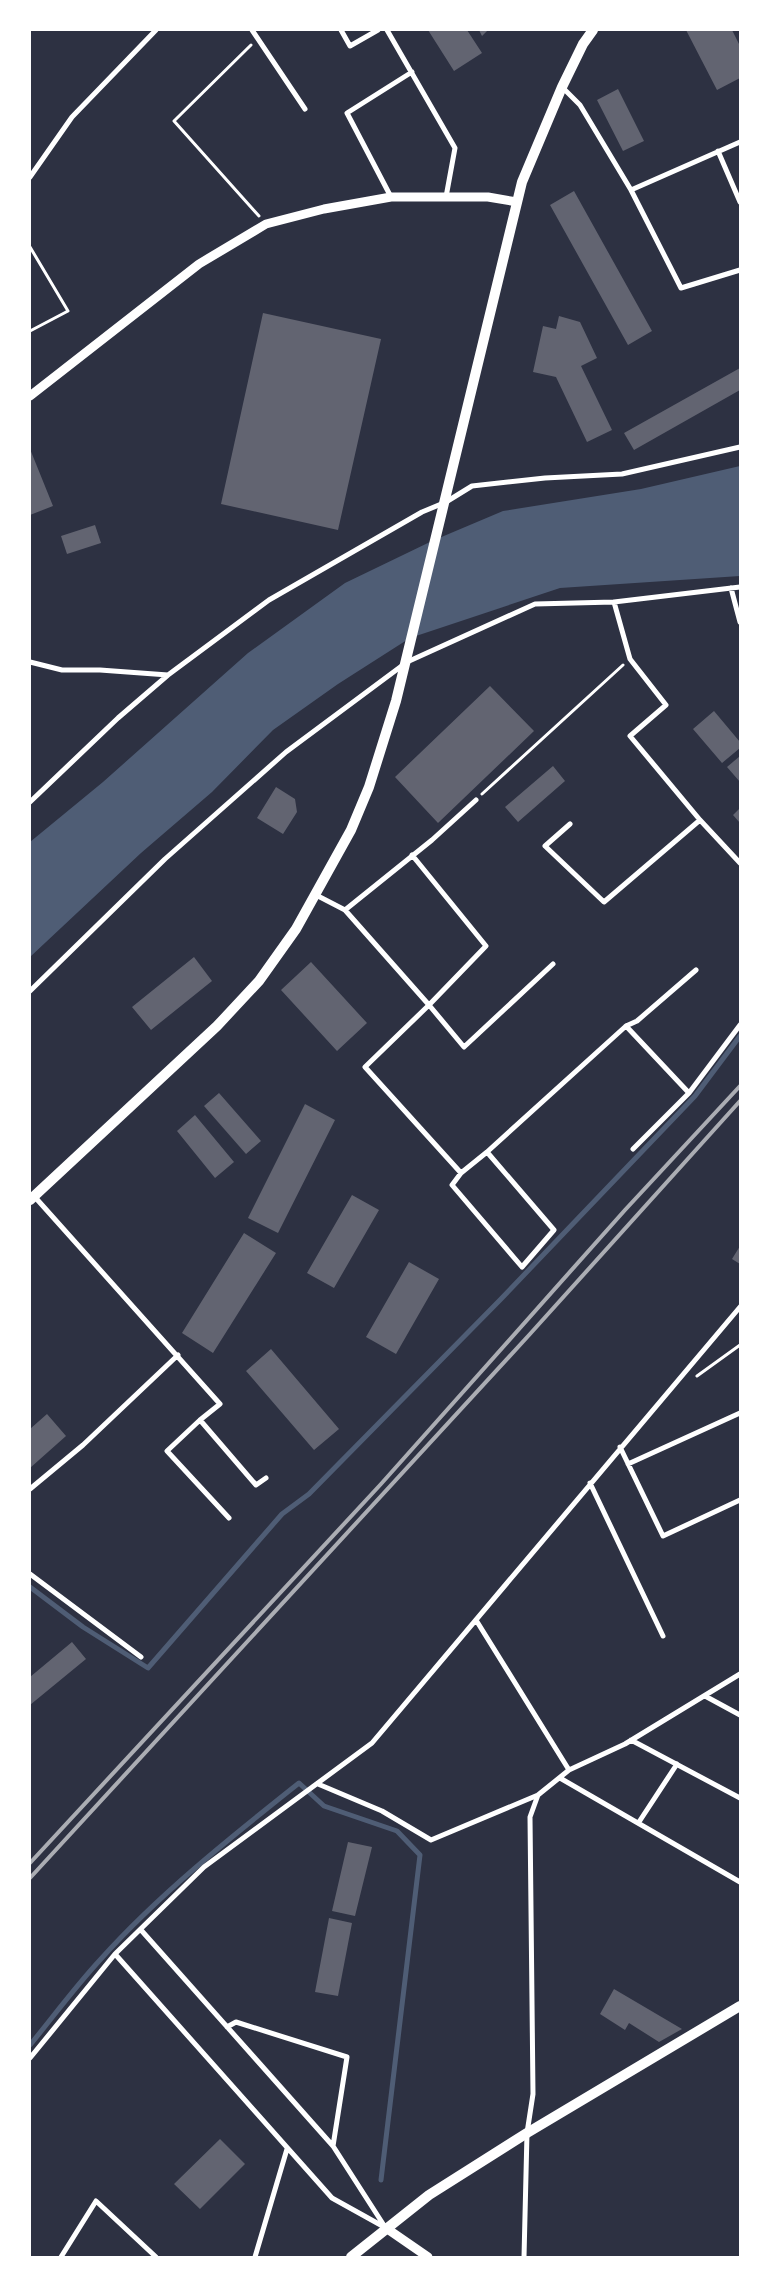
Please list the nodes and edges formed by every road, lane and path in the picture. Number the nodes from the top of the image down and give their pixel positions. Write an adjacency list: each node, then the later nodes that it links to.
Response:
1 (156, 30): 13 (street)
2 (252, 30): 7 (street)
3 (341, 30): 4 (street)
4 (378, 30)
5 (387, 30): 8 (street)
6 (593, 30): 9 (main road)
7 (258, 37): 10 (street); 19 (path)
8 (412, 72): 15 (street); 16 (street)
9 (562, 86): 14 (street); 17 (main road)
10 (305, 109)
11 (740, 142): 12 (street)
12 (718, 151): 14 (street); 18 (street)
13 (30, 176)
14 (631, 190): 21 (street)
15 (391, 197): 16 (street); 19 (street)
16 (446, 197): 17 (street)
17 (517, 202): 25 (main road)
18 (740, 202)
19 (266, 224): 23 (street)
20 (30, 247): 22 (path)
21 (740, 270)
22 (30, 331)
23 (30, 396)
24 (740, 447): 25 (street)
25 (446, 502): 32 (main road); 33 (street)
26 (740, 587): 27 (street)
27 (731, 588): 28 (street); 29 (street)
28 (614, 602): 30 (street); 32 (street)
29 (740, 622)
30 (630, 659): 34 (path); 36 (street)
31 (30, 662): 33 (street)
32 (406, 662): 40 (main road); 44 (street)
33 (168, 675): 35 (street)
34 (476, 800): 38 (street)
35 (30, 802)
36 (700, 820): 37 (street); 39 (street)
37 (570, 824)
38 (412, 855): 41 (street); 45 (street)
39 (740, 863)
40 (316, 895): 41 (street); 52 (main road)
41 (345, 910): 45 (street)
42 (553, 964): 45 (street)
43 (696, 970): 47 (street)
44 (30, 991)
45 (429, 1005): 51 (street)
46 (740, 1025): 48 (street)
47 (626, 1026): 48 (street); 50 (street)
48 (689, 1093): 49 (street)
49 (633, 1149)
50 (487, 1152): 51 (street); 51 (street)
51 (461, 1173)
52 (32, 1198): 54 (street)
53 (740, 1307): 57 (street)
54 (178, 1355): 56 (street); 61 (street)
55 (740, 1413): 58 (street)
56 (200, 1420): 59 (street); 63 (street)
57 (620, 1447): 58 (street); 60 (street)
58 (628, 1464): 62 (street)
59 (266, 1478)
60 (590, 1483): 65 (street); 66 (street)
61 (30, 1489)
62 (740, 1500)
63 (230, 1518)
64 (30, 1574): 67 (street)
65 (476, 1620): 73 (street); 75 (street)
66 (664, 1636)
67 (140, 1657)
68 (740, 1674): 69 (street)
69 (705, 1696): 70 (street); 71 (street)
70 (740, 1715)
71 (630, 1740): 72 (street); 73 (street)
72 (677, 1764): 77 (street); 78 (street)
73 (569, 1770): 74 (street)
74 (560, 1778): 76 (street); 78 (street)
75 (318, 1784): 76 (street); 80 (street)
76 (538, 1795): 85 (street)
77 (740, 1798)
78 (639, 1822): 79 (street)
79 (740, 1882)
80 (141, 1930): 81 (street); 83 (street)
81 (115, 1954): 84 (street); 87 (street)
82 (740, 2006): 85 (main road)
83 (227, 2027): 86 (street); 86 (street)
84 (30, 2058)
85 (527, 2133): 88 (main road); 94 (street)
86 (333, 2146): 88 (street)
87 (287, 2149): 88 (street); 91 (street)
88 (386, 2228): 92 (main road); 93 (street)
89 (61, 2257): 90 (street)
90 (156, 2257)
91 (255, 2257)
92 (351, 2257)
93 (428, 2257)
94 (524, 2257)

